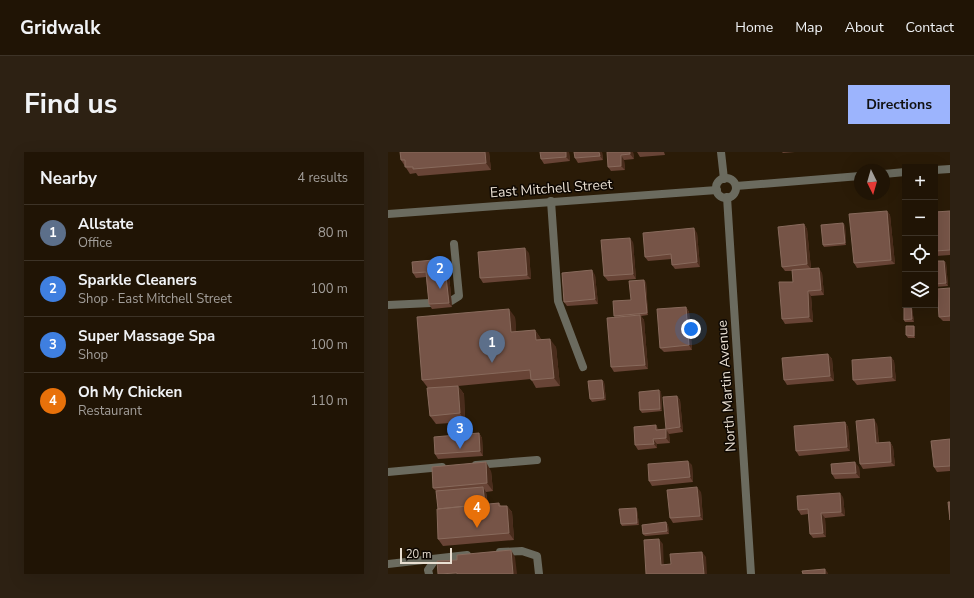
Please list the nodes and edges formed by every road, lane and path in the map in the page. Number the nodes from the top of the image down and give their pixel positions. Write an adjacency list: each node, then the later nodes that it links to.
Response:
1 (721, 152): 7 (street)
2 (950, 169): 3 (street)
3 (938, 170)
4 (902, 172): 5 (street)
5 (890, 173)
6 (854, 176): 8 (street)
7 (724, 179): 8 (street); 9 (street)
8 (736, 186): 10 (street)
9 (717, 190): 10 (street); 11 (street, East Mitchell Street)
10 (727, 197): 28 (street, North Martin Avenue)
11 (551, 202): 12 (street, East Mitchell Street); 17 (street)
12 (388, 214)
13 (454, 244): 14 (street)
14 (451, 301)
15 (431, 303): 16 (street)
16 (388, 305)
17 (583, 367)
18 (537, 460): 19 (street)
19 (470, 465)
20 (447, 467): 21 (street)
21 (388, 472)
22 (492, 553): 27 (street)
23 (478, 554): 24 (street)
24 (435, 560): 25 (street); 26 (street)
25 (388, 564)
26 (429, 574)
27 (540, 574)
28 (751, 574)

